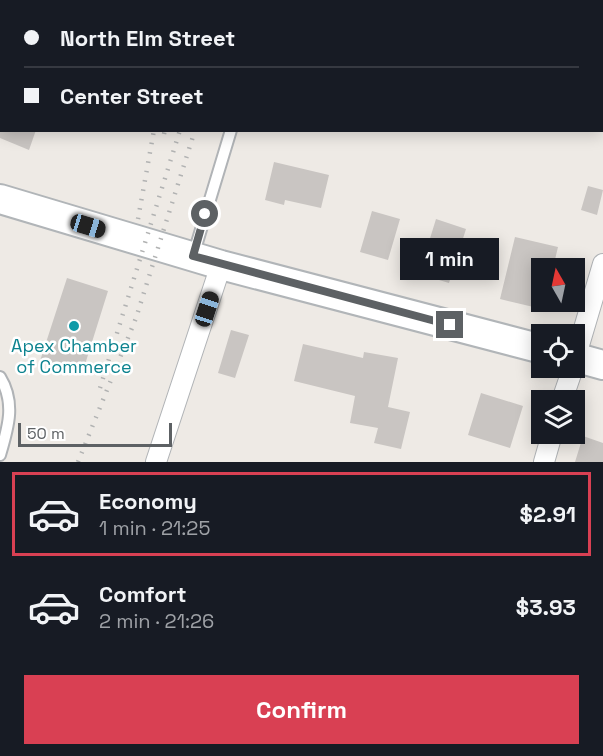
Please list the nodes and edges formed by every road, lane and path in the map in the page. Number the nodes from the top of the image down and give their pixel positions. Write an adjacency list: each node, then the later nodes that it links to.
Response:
1 (230, 132): 3 (lane)
2 (0, 199): 3 (main road)
3 (193, 256): 5 (main road)
4 (603, 264): 6 (street)
5 (221, 265): 7 (main road); 11 (street)
6 (585, 341)
7 (531, 346)
8 (0, 377): 10 (lane)
9 (549, 444): 12 (street)
10 (0, 455)
11 (156, 462)
12 (544, 462)

